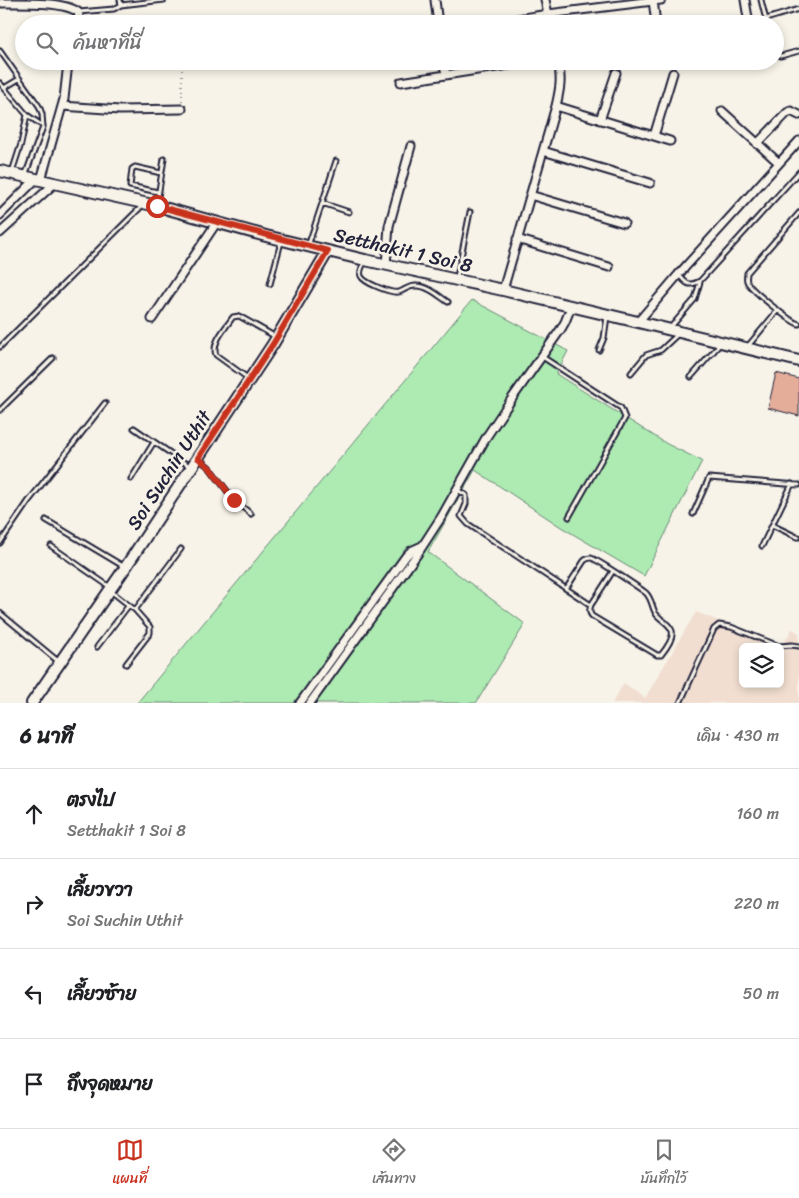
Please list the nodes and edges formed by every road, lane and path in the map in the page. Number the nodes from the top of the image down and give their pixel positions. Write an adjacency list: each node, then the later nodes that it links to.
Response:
1 (120, 0): 11 (lane)
2 (164, 0): 11 (lane)
3 (435, 0): 16 (street)
4 (545, 0): 14 (street)
5 (661, 0): 8 (street)
6 (744, 0): 19 (street)
7 (761, 0): 20 (lane)
8 (653, 1): 14 (street); 18 (street)
9 (55, 2): 10 (street); 13 (street)
10 (0, 3)
11 (121, 5): 13 (lane)
12 (799, 9): 21 (lane)
13 (78, 12): 15 (street)
14 (548, 14): 17 (street)
15 (79, 15)
16 (437, 15)
17 (542, 15)
18 (655, 15)
19 (747, 15)
20 (765, 15)
21 (779, 15)
22 (0, 51): 33 (lane)
23 (799, 51): 24 (lane)
24 (784, 55)
25 (67, 70): 37 (street)
26 (182, 70): 39 (path)
27 (445, 70): 32 (street)
28 (473, 70): 32 (street)
29 (560, 70): 38 (street)
30 (616, 73): 43 (street)
31 (673, 73): 45 (street)
32 (446, 74): 34 (street)
33 (19, 79): 36 (lane); 44 (lane)
34 (401, 82)
35 (0, 83): 36 (lane)
36 (4, 88): 41 (lane)
37 (62, 106): 39 (street); 59 (street)
38 (556, 106): 43 (street); 50 (street)
39 (182, 109)
40 (722, 111): 48 (street)
41 (26, 115): 44 (lane); 56 (lane)
42 (799, 115): 48 (street)
43 (600, 120): 45 (street)
44 (43, 127): 58 (lane)
45 (654, 136): 46 (street)
46 (670, 140)
47 (799, 141): 53 (street)
48 (757, 144): 53 (street)
49 (411, 146): 79 (street)
50 (543, 151): 61 (street); 63 (street)
51 (164, 158): 57 (lane)
52 (336, 161): 65 (lane)
53 (779, 163): 81 (street)
54 (0, 171): 56 (street, Setthakit 1 Soi 8)
55 (799, 172): 83 (lane)
56 (12, 173): 58 (street, Setthakit 1 Soi 8)
57 (161, 173): 62 (lane); 62 (lane)
58 (25, 176): 59 (street, Setthakit 1 Soi 8)
59 (38, 180): 60 (street, Setthakit 1 Soi 8); 70 (street)
60 (55, 183): 64 (street, Setthakit 1 Soi 8); 73 (street)
61 (650, 183)
62 (158, 192): 66 (lane)
63 (530, 195): 72 (street); 75 (street)
64 (145, 203): 66 (street, Setthakit 1 Soi 8); 97 (lane)
65 (322, 203): 67 (lane); 76 (lane)
66 (157, 206): 71 (street, Setthakit 1 Soi 8)
67 (349, 212)
68 (470, 212): 82 (lane)
69 (799, 213): 88 (lane)
70 (0, 215)
71 (217, 222): 74 (street, Setthakit 1 Soi 8); 90 (street)
72 (624, 223)
73 (0, 233)
74 (282, 239): 76 (street, Setthakit 1 Soi 8); 84 (lane)
75 (518, 239): 80 (street); 85 (street)
76 (308, 246): 77 (street, Setthakit 1 Soi 8)
77 (328, 251): 78 (street, Setthakit 1 Soi 8); 95 (street, Soi Suchin Uthit)
78 (365, 260): 79 (street, Setthakit 1 Soi 8); 86 (lane)
79 (386, 265): 82 (street, Setthakit 1 Soi 8)
80 (609, 266)
81 (678, 275): 83 (lane); 91 (street)
82 (457, 280): 85 (street, Setthakit 1 Soi 8)
83 (700, 281): 93 (lane)
84 (270, 284)
85 (503, 290): 87 (street, Setthakit 1 Soi 8)
86 (448, 302)
87 (571, 307): 89 (street, Setthakit 1 Soi 8); 100 (street)
88 (778, 310): 92 (lane); 98 (lane)
89 (607, 315): 91 (street, Setthakit 1 Soi 8); 99 (lane)
90 (152, 319)
91 (638, 322): 93 (street, Setthakit 1 Soi 8)
92 (799, 324)
93 (668, 330): 94 (street, Setthakit 1 Soi 8)
94 (680, 333): 96 (street, Setthakit 1 Soi 8); 103 (lane)
95 (277, 338): 105 (street, Soi Suchin Uthit); 105 (lane)
96 (721, 343): 98 (street, Setthakit 1 Soi 8); 104 (lane)
97 (0, 346)
98 (746, 349): 102 (street, Setthakit 1 Soi 8)
99 (599, 350)
100 (541, 356): 115 (street); 118 (lane)
101 (53, 358): 107 (lane)
102 (799, 361)
103 (631, 373)
104 (691, 377)
105 (250, 379): 110 (street, Soi Suchin Uthit)
106 (105, 403): 122 (lane)
107 (0, 410)
108 (134, 428): 109 (lane)
109 (154, 442): 111 (lane); 112 (lane)
110 (198, 458): 111 (street, Soi Suchin Uthit); 116 (lane)
111 (192, 468): 127 (street, Soi Suchin Uthit)
112 (131, 479)
113 (792, 484): 114 (lane); 117 (lane); 120 (lane)
114 (799, 485)
115 (457, 490): 124 (street); 130 (lane)
116 (251, 514)
117 (693, 514)
118 (569, 516)
119 (46, 520): 127 (lane)
120 (772, 525): 121 (lane); 125 (lane)
121 (799, 537)
122 (0, 543)
123 (51, 546): 129 (lane)
124 (422, 546): 140 (street); 141 (street)
125 (762, 546)
126 (181, 549): 133 (lane)
127 (125, 568): 129 (street, Soi Suchin Uthit)
128 (613, 571): 130 (lane); 132 (lane); 132 (lane)
129 (110, 589): 131 (lane); 137 (street, Soi Suchin Uthit)
130 (566, 589): 132 (lane)
131 (129, 605): 133 (lane); 136 (lane)
132 (591, 605)
133 (135, 610): 138 (lane)
134 (0, 613): 137 (lane)
135 (799, 646): 142 (lane)
136 (97, 647)
137 (59, 662): 139 (street, Soi Suchin Uthit)
138 (126, 664)
139 (32, 703)
140 (300, 703)
141 (310, 703)
142 (680, 703)

